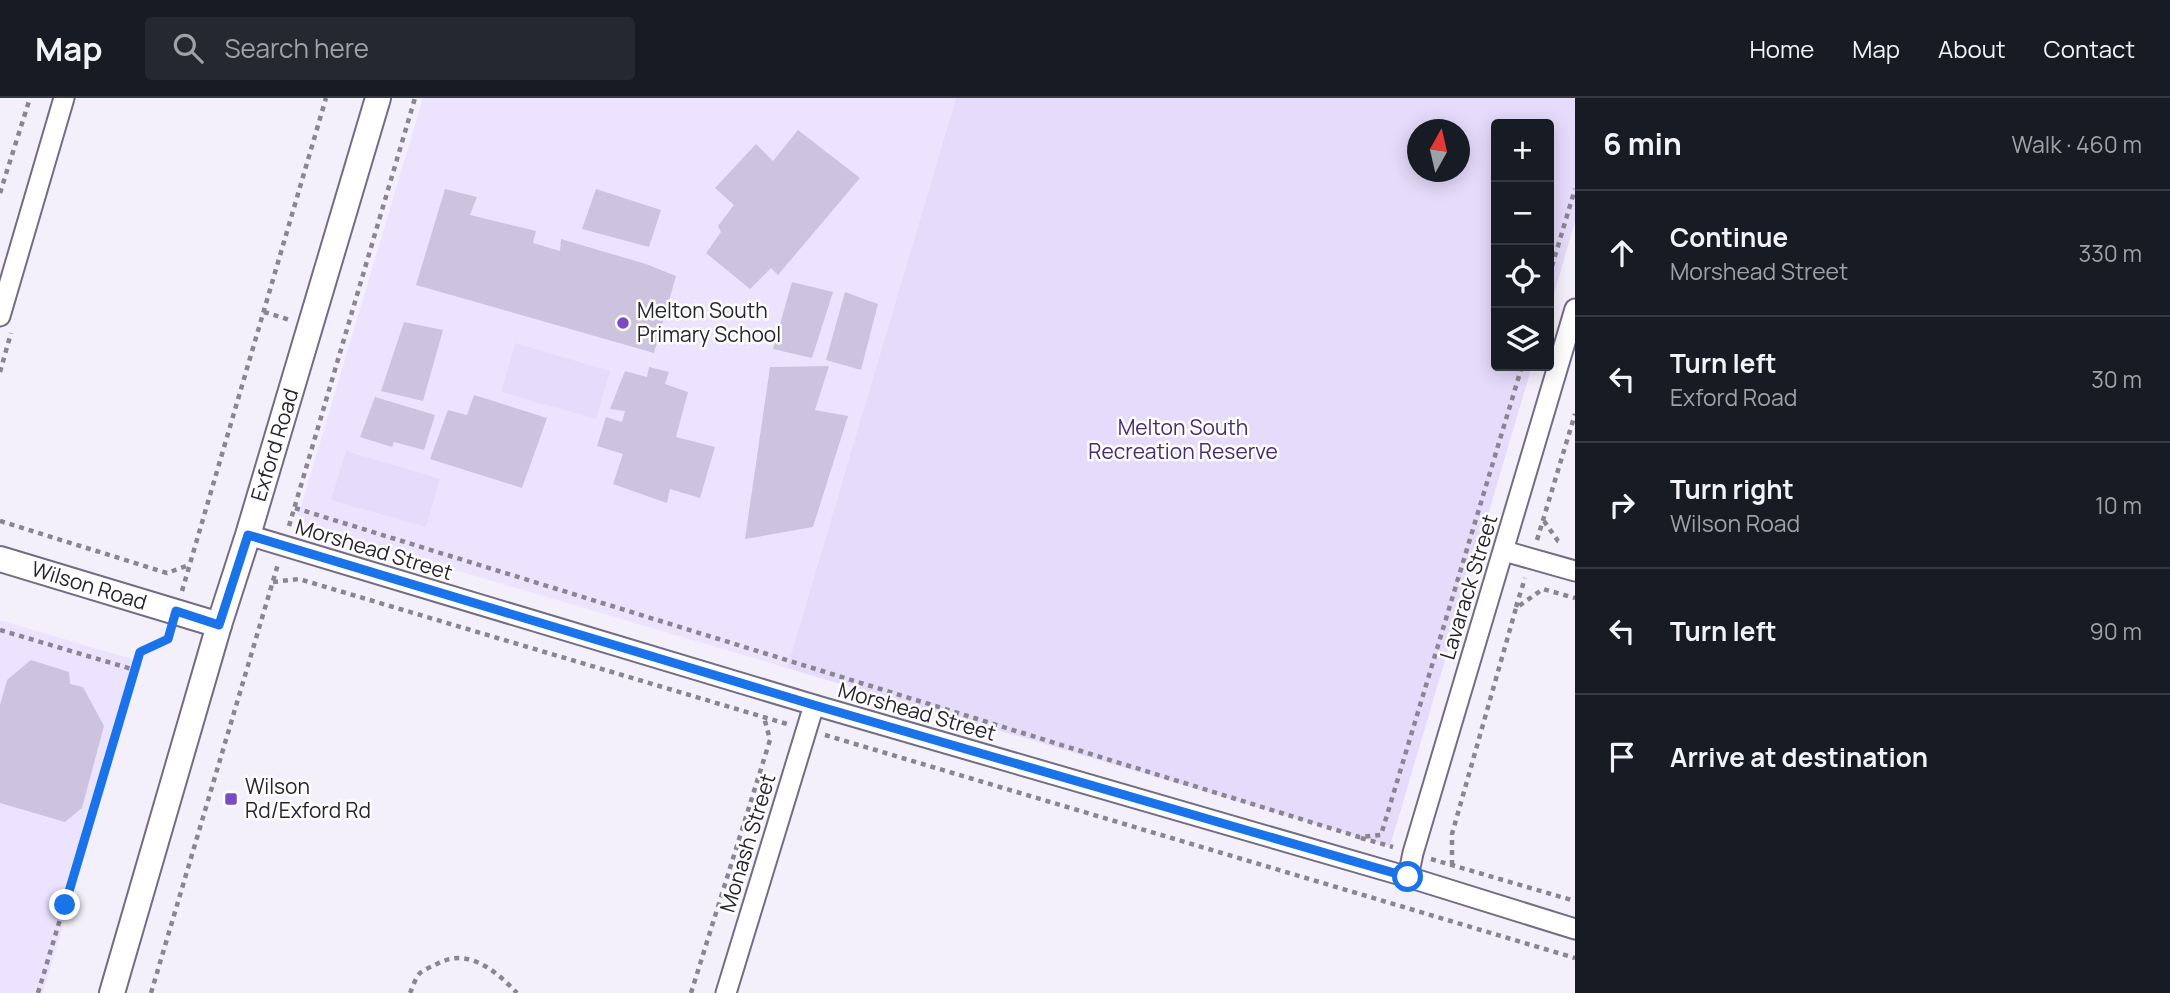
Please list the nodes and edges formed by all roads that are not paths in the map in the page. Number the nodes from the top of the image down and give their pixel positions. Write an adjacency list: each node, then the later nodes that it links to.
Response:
1 (64, 98): 4 (street)
2 (378, 98): 5 (street, Exford Road)
3 (1575, 309): 6 (street, Lavarack Street)
4 (0, 316)
5 (248, 535): 9 (street, Exford Road); 10 (street, Morshead Street)
6 (1504, 551): 8 (street); 11 (street, Lavarack Street)
7 (0, 559): 9 (street, Wilson Road)
8 (1575, 571)
9 (219, 625): 13 (street, Exford Road)
10 (814, 705): 11 (street, Morshead Street); 14 (street, Monash Street)
11 (1408, 877): 12 (street, Morshead Street)
12 (1575, 929)
13 (112, 993)
14 (726, 993)

